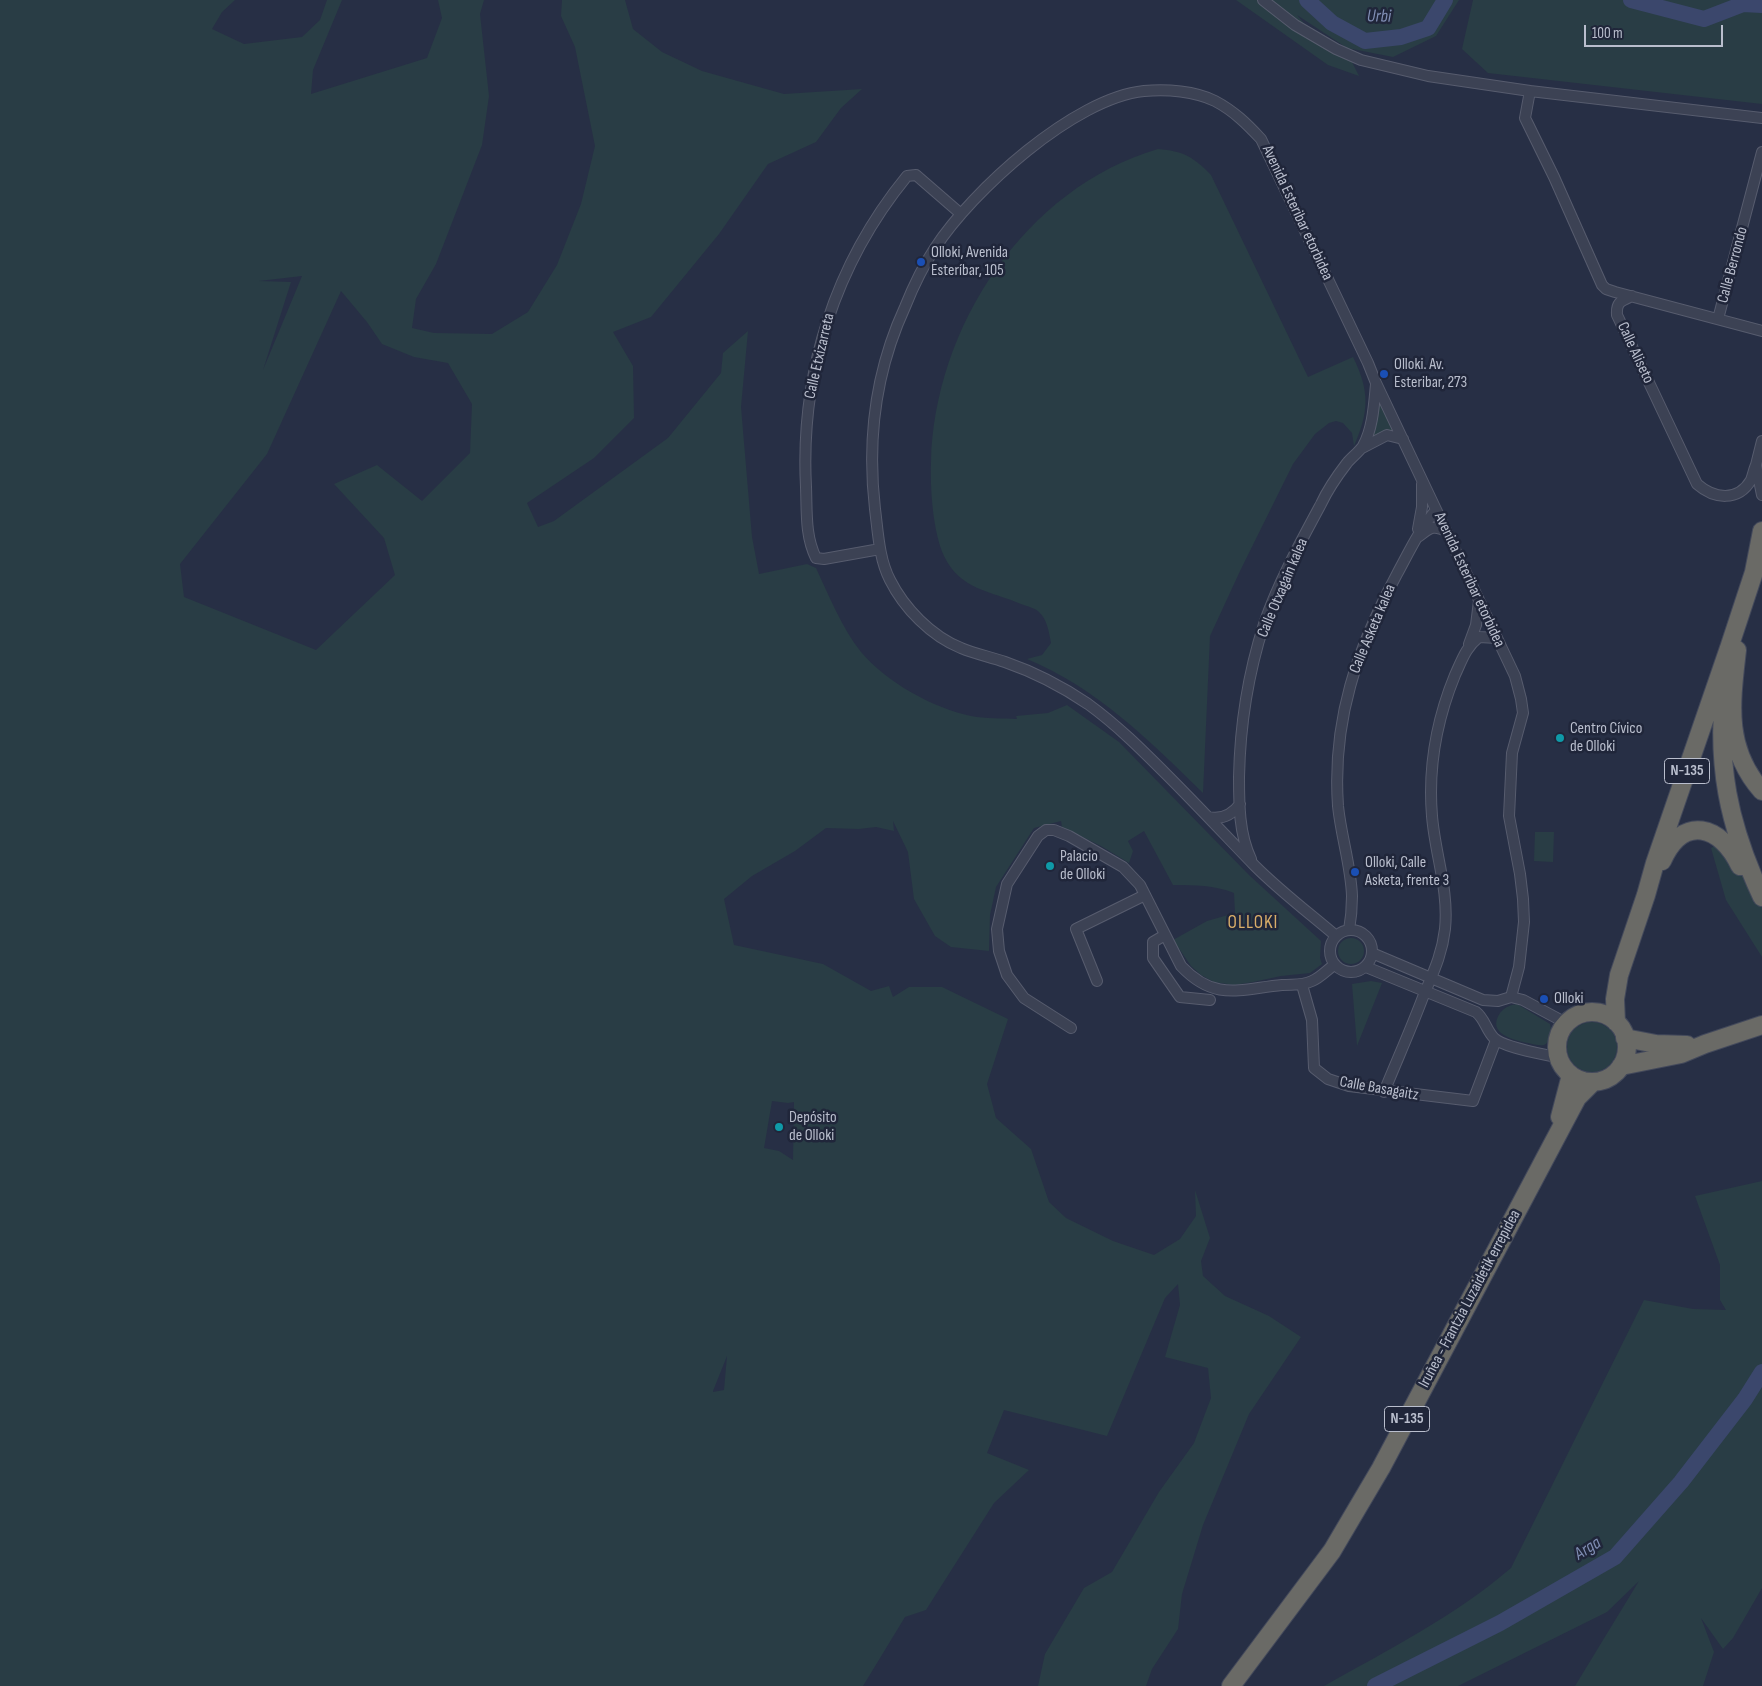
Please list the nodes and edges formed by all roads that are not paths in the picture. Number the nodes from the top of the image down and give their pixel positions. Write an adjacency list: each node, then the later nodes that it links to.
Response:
1 (1263, 0): 2 (street)
2 (1530, 91): 3 (street); 6 (street, Calle Aliseto)
3 (1762, 118)
4 (1762, 152): 7 (street, Calle Berrondo)
5 (960, 214): 9 (street, Avenida Esteribar etorbidea); 20 (street, Avenida Esteribar etorbidea); 20 (street, Calle Etxizarreta)
6 (1632, 296): 7 (street, Calle Berrondo); 13 (street, Calle Aliseto)
7 (1718, 319): 8 (street, Calle Berrondo)
8 (1762, 331)
9 (1376, 383): 10 (street, Avenida Esteribar etorbidea); 12 (street, Calle Otxagain kalea)
10 (1404, 439): 12 (street, Calle Otxagain kalea); 14 (street, Avenida Esteribar etorbidea)
11 (1762, 441): 13 (street)
12 (1362, 448): 27 (street, Calle Otxagain kalea)
13 (1756, 464): 15 (street)
14 (1422, 480): 16 (street, Avenida Esteribar etorbidea); 19 (street, Calle Asketa kalea)
15 (1762, 495)
16 (1436, 510): 17 (street, Avenida Esteribar etorbidea); 19 (street, Calle Asketa kalea)
17 (1446, 531): 19 (street); 22 (street, Avenida Esteribar etorbidea)
18 (1762, 531): 25 (highway)
19 (1415, 540): 36 (street, Calle Asketa kalea)
20 (880, 549): 28 (street, Avenida Esteribar etorbidea)
21 (1762, 580): 25 (highway)
22 (1479, 601): 23 (street, Avenida Esteribar etorbidea); 24 (street)
23 (1497, 638): 24 (street); 47 (street, Avenida Esteribar etorbidea)
24 (1469, 645): 43 (street)
25 (1733, 649): 26 (highway); 33 (highway, N-135); 34 (highway)
26 (1762, 791)
27 (1240, 804): 28 (street); 29 (street, Calle Otxagain kalea)
28 (1208, 817): 29 (street, Avenida Esteribar etorbidea)
29 (1253, 864): 38 (street, Avenida Esteribar etorbidea)
30 (1762, 867): 31 (highway)
31 (1762, 874)
32 (1145, 895): 37 (street); 44 (street); 55 (street)
33 (1646, 895): 35 (highway); 42 (highway, N-135)
34 (1762, 897)
35 (1762, 903)
36 (1349, 930): 38 (street); 39 (street)
37 (1165, 935): 45 (street); 48 (street)
38 (1336, 936): 40 (street)
39 (1372, 953): 41 (street); 43 (street)
40 (1334, 965): 41 (street); 45 (street)
41 (1366, 966): 46 (street)
42 (1619, 975): 50 (highway, N-135); 51 (highway, N-135)
43 (1431, 979): 46 (street); 49 (street)
44 (1097, 981)
45 (1302, 985): 63 (street, Calle Basagaitz)
46 (1426, 991): 53 (street); 63 (street)
47 (1512, 997): 49 (street); 52 (street)
48 (1210, 1000)
49 (1498, 1002): 53 (street)
50 (1594, 1012): 51 (highway); 52 (highway)
51 (1616, 1022): 56 (highway, N-135)
52 (1566, 1023): 59 (highway)
53 (1486, 1024): 57 (street)
54 (1762, 1025): 58 (highway)
55 (1071, 1028)
56 (1625, 1038): 58 (highway); 60 (highway)
57 (1496, 1040): 59 (street); 63 (street, Calle Basagaitz)
58 (1705, 1044): 60 (highway)
59 (1559, 1058): 61 (highway)
60 (1621, 1066): 62 (highway, N-135)
61 (1571, 1075): 62 (highway); 64 (highway, N-135)
62 (1593, 1082): 64 (highway, N-135)
63 (1384, 1092)
64 (1557, 1135): 65 (highway, Iruñea - Frantzia Luzaidetik errepidea / N-135)
65 (1231, 1686)

